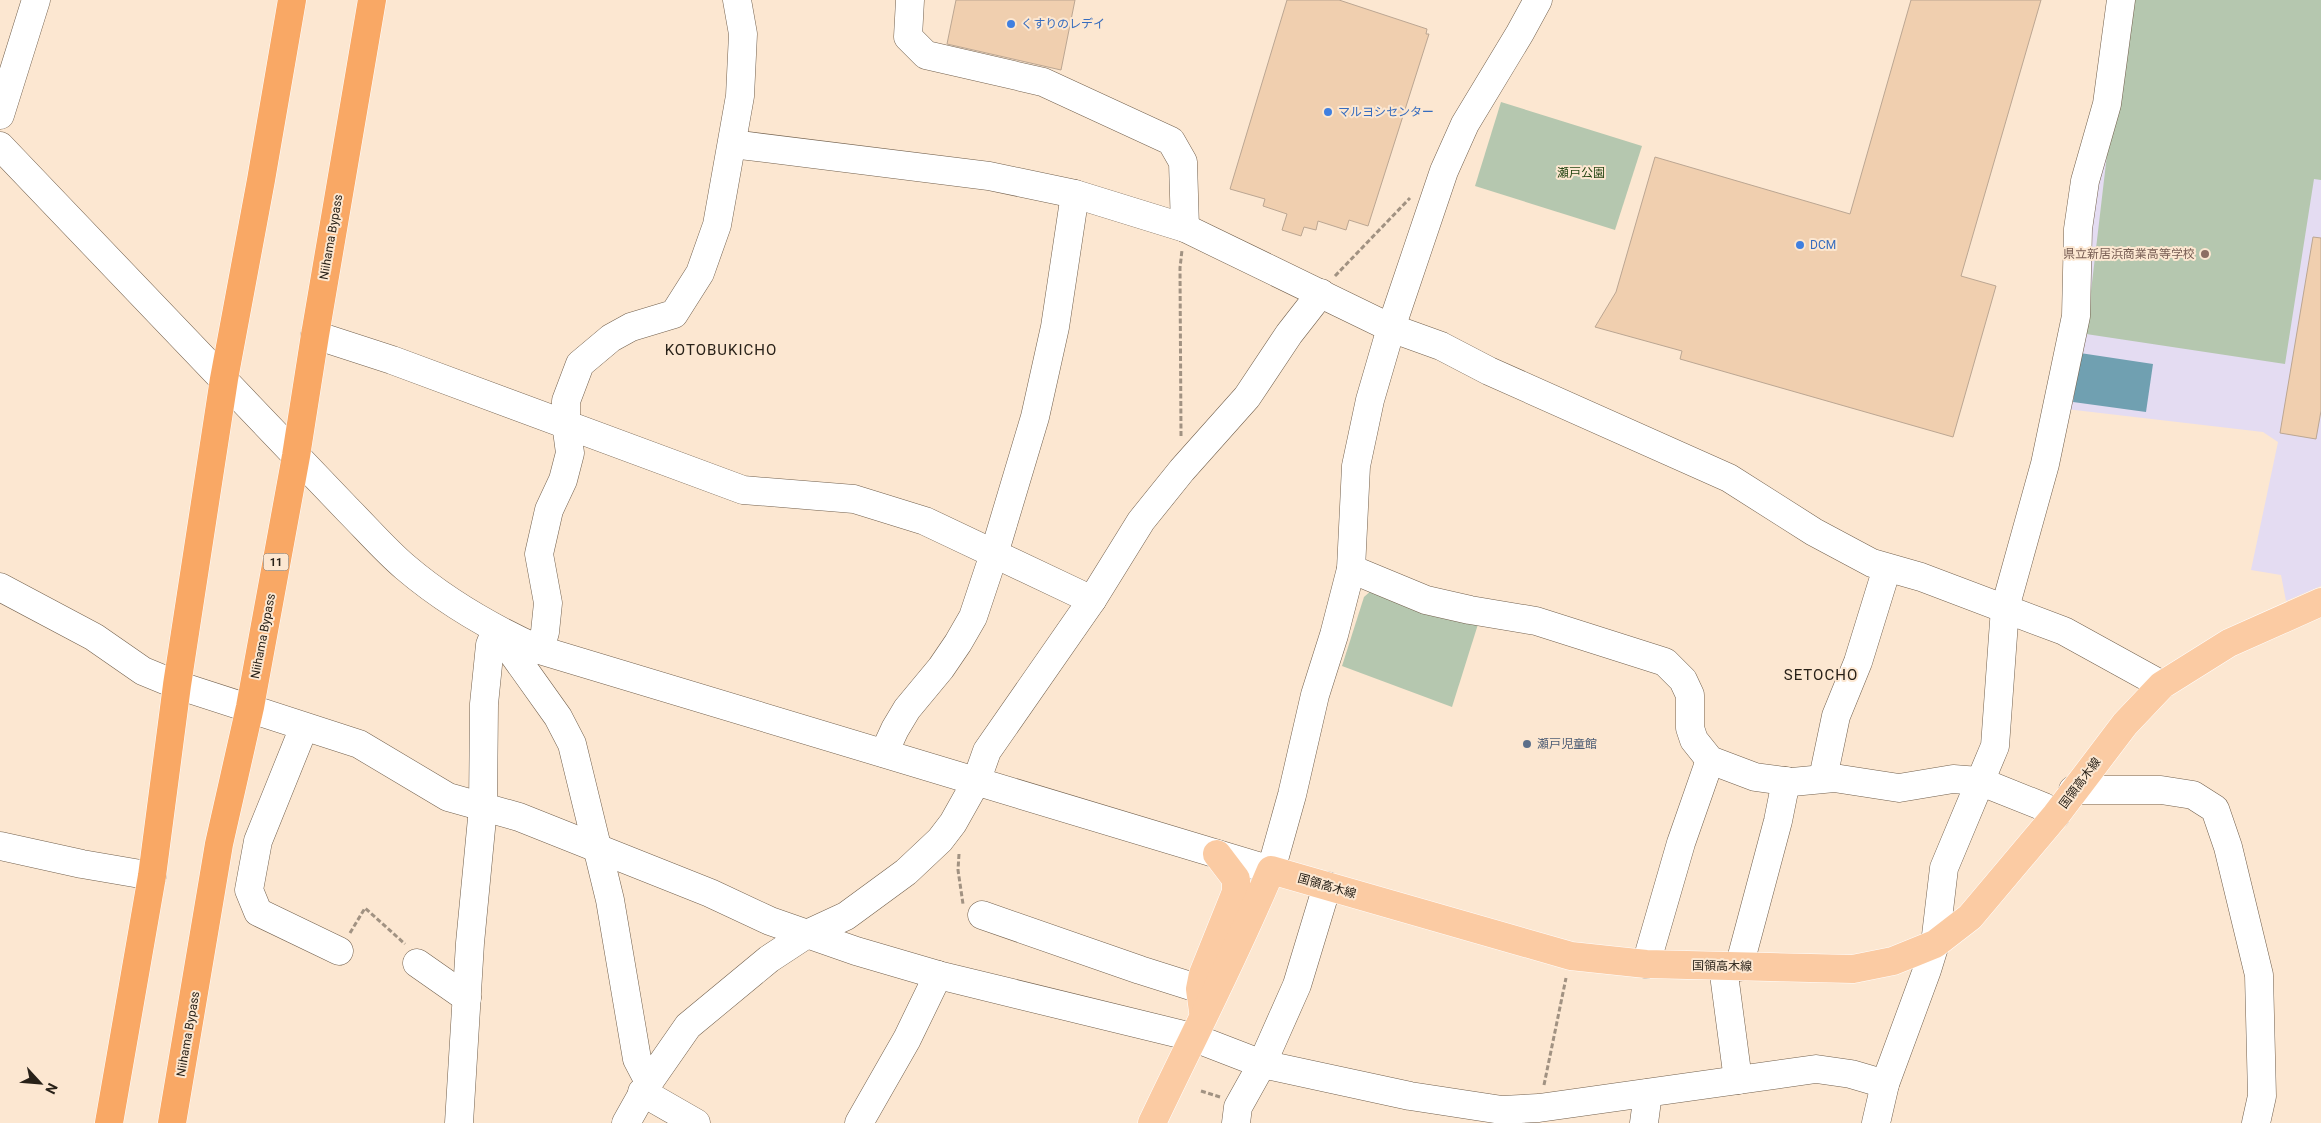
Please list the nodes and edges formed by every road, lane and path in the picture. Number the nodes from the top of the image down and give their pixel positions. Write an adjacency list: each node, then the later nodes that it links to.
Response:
1 (36, 0): 8 (street)
2 (292, 0): 17 (highway)
3 (372, 0): 16 (highway, Niihama Bypass / 11)
4 (737, 0): 9 (street)
5 (910, 0): 13 (street)
6 (1538, 0): 15 (street)
7 (2121, 0): 27 (street)
8 (0, 116)
9 (732, 144): 12 (street); 18 (street)
10 (0, 146): 17 (street)
11 (1416, 192): 14 (path)
12 (1074, 194): 13 (street); 21 (street)
13 (1185, 228): 14 (street); 20 (path)
14 (1321, 294): 15 (street); 20 (street)
15 (1392, 328): 22 (street); 23 (street)
16 (314, 335): 18 (street); 19 (highway, Niihama Bypass / 11)
17 (224, 379): 19 (street); 30 (highway)
18 (566, 424): 21 (street); 29 (street)
19 (296, 456): 28 (street); 32 (highway, Niihama Bypass / 11)
20 (1182, 470): 25 (street)
21 (994, 554): 25 (street); 34 (street)
22 (1887, 568): 27 (street); 36 (street)
23 (1351, 569): 35 (street); 47 (street)
24 (0, 587): 30 (street)
25 (1092, 600): 39 (street)
26 (2321, 602): 31 (main road, 国領高木線)
27 (2005, 608): 31 (street); 38 (street)
28 (496, 630): 29 (street); 41 (street); 45 (street)
29 (540, 650): 34 (street)
30 (178, 684): 32 (street); 48 (highway)
31 (2162, 685): 40 (main road, 国領高木線)
32 (250, 707): 33 (street); 69 (highway, Niihama Bypass / 11)
33 (304, 727): 41 (street); 53 (street)
34 (884, 753): 39 (street)
35 (1710, 760): 37 (street); 56 (street)
36 (1822, 778): 37 (street); 38 (street)
37 (1786, 781): 57 (street)
38 (1979, 781): 42 (street); 52 (street)
39 (976, 782): 43 (street); 46 (street)
40 (2073, 790): 42 (main road, 国領高木線); 78 (street)
41 (483, 808): 45 (street); 60 (street)
42 (2056, 815): 52 (main road, 国領高木線)
43 (953, 823): 50 (path); 51 (street)
44 (0, 846): 48 (street)
45 (596, 847): 51 (street); 65 (street)
46 (1217, 854): 47 (street); 59 (main road)
47 (1271, 870): 49 (main road, 国領高木線); 61 (main road)
48 (152, 876): 68 (highway)
49 (1327, 886): 54 (main road, 国領高木線); 62 (street)
50 (982, 915): 59 (street)
51 (807, 934): 58 (street); 65 (street)
52 (1935, 944): 57 (main road, 国領高木線); 64 (street)
53 (339, 951): 55 (path)
54 (1570, 956): 56 (main road, 国領高木線); 67 (path)
55 (418, 963): 60 (street)
56 (1646, 964): 57 (main road, 国領高木線)
57 (1731, 967): 63 (street)
58 (938, 975): 61 (street); 73 (street)
59 (1200, 989): 61 (main road)
60 (467, 998): 70 (street)
61 (1198, 1027): 62 (street); 74 (main road)
62 (1262, 1064): 67 (street); 75 (street)
63 (1738, 1080): 64 (street); 66 (street)
64 (1885, 1084): 77 (street)
65 (646, 1087): 71 (street); 72 (street)
66 (1648, 1093): 67 (street); 76 (street)
67 (1539, 1108)
68 (109, 1123)
69 (172, 1123)
70 (459, 1123)
71 (626, 1123)
72 (696, 1123)
73 (859, 1123)
74 (1152, 1123)
75 (1236, 1123)
76 (1644, 1123)
77 (1876, 1123)
78 (2256, 1123)

